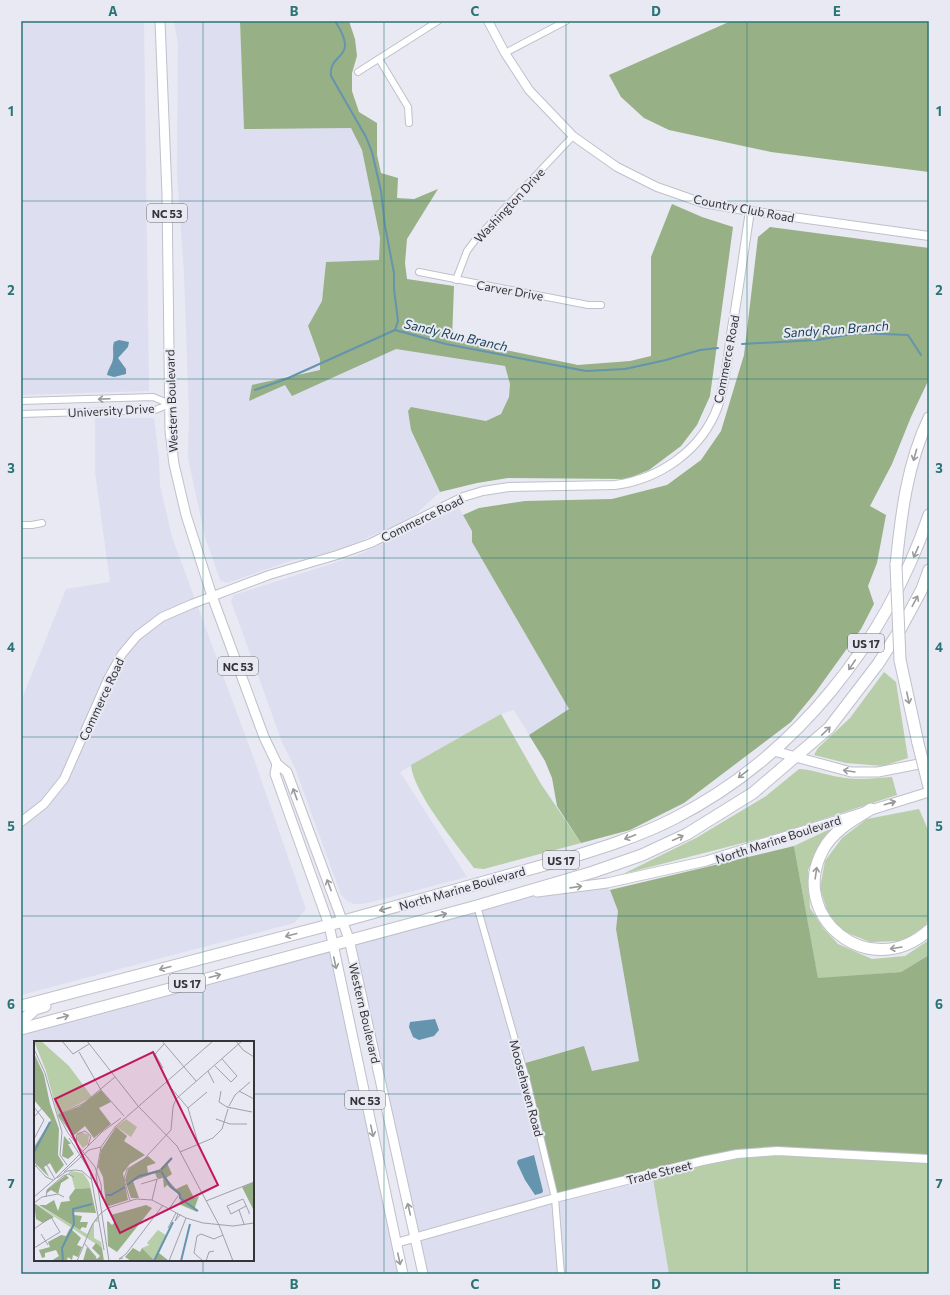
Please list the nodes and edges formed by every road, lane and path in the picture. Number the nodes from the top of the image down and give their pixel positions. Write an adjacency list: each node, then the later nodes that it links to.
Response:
1 (160, 21): 16 (main road, Western Boulevard / NC 53)
2 (438, 21): 6 (street)
3 (488, 21): 5 (street, Country Club Road)
4 (566, 21): 5 (street)
5 (505, 53): 9 (street, Country Club Road)
6 (379, 59): 7 (street); 8 (street)
7 (358, 72)
8 (409, 123)
9 (573, 136): 10 (street, Country Club Road); 13 (street, Washington Drive)
10 (750, 211): 11 (street, Country Club Road); 23 (street, Commerce Road)
11 (929, 236)
12 (419, 272): 13 (street, Carver Drive)
13 (456, 280): 14 (street, Carver Drive)
14 (601, 305)
15 (21, 401): 16 (street, University Drive, one-way to 15)
16 (170, 404): 17 (street, University Drive); 23 (main road, Western Boulevard / NC 53)
17 (21, 414)
18 (929, 418): 28 (highway, one-way to 28, bridge)
19 (929, 515): 24 (highway, US 17, one-way to 24)
20 (42, 523): 21 (street)
21 (21, 525)
22 (929, 570): 25 (highway, US 17, one-way to 22)
23 (212, 596): 27 (main road, Western Boulevard / NC 53); 31 (street, Commerce Road)
24 (774, 750): 25 (main road); 34 (highway, North Marine Boulevard / US 17, one-way to 34)
25 (797, 757): 26 (main road, one-way to 25); 32 (highway, US 17, one-way to 25)
26 (929, 762)
27 (277, 764): 34 (main road, Western Boulevard / NC 53, one-way to 27); 35 (main road, Western Boulevard / NC 53)
28 (929, 787)
29 (929, 792): 30 (main road, North Marine Boulevard, one-way to 29)
30 (871, 809): 32 (main road, North Marine Boulevard, one-way to 30); 36 (highway, one-way to 30)
31 (21, 822)
32 (510, 896): 33 (highway, North Marine Boulevard / US 17)
33 (477, 906): 37 (highway, North Marine Boulevard / US 17, one-way to 33); 44 (street, Moosehaven Road)
34 (343, 921): 35 (highway, North Marine Boulevard / US 17); 37 (main road, Western Boulevard / NC 53)
35 (329, 925): 38 (main road, Western Boulevard / NC 53); 39 (highway, North Marine Boulevard / US 17, one-way to 39)
36 (929, 930)
37 (349, 939): 38 (highway, North Marine Boulevard / US 17); 45 (main road, Western Boulevard / NC 53, one-way to 37)
38 (331, 944): 42 (highway, North Marine Boulevard / US 17, one-way to 38); 46 (main road, Western Boulevard / NC 53, one-way to 46)
39 (84, 989): 40 (highway, North Marine Boulevard / US 17); 41 (highway, US 17)
40 (21, 1006)
41 (21, 1022)
42 (21, 1029)
43 (929, 1159): 44 (street, Trade Street)
44 (555, 1198): 45 (street, Trade Street); 49 (street, Moosehaven Road)
45 (415, 1239): 46 (street, Trade Street); 48 (main road, Western Boulevard / NC 53)
46 (396, 1243): 47 (main road, Western Boulevard / NC 53, one-way to 47)
47 (403, 1274)
48 (423, 1274)
49 (561, 1274)

